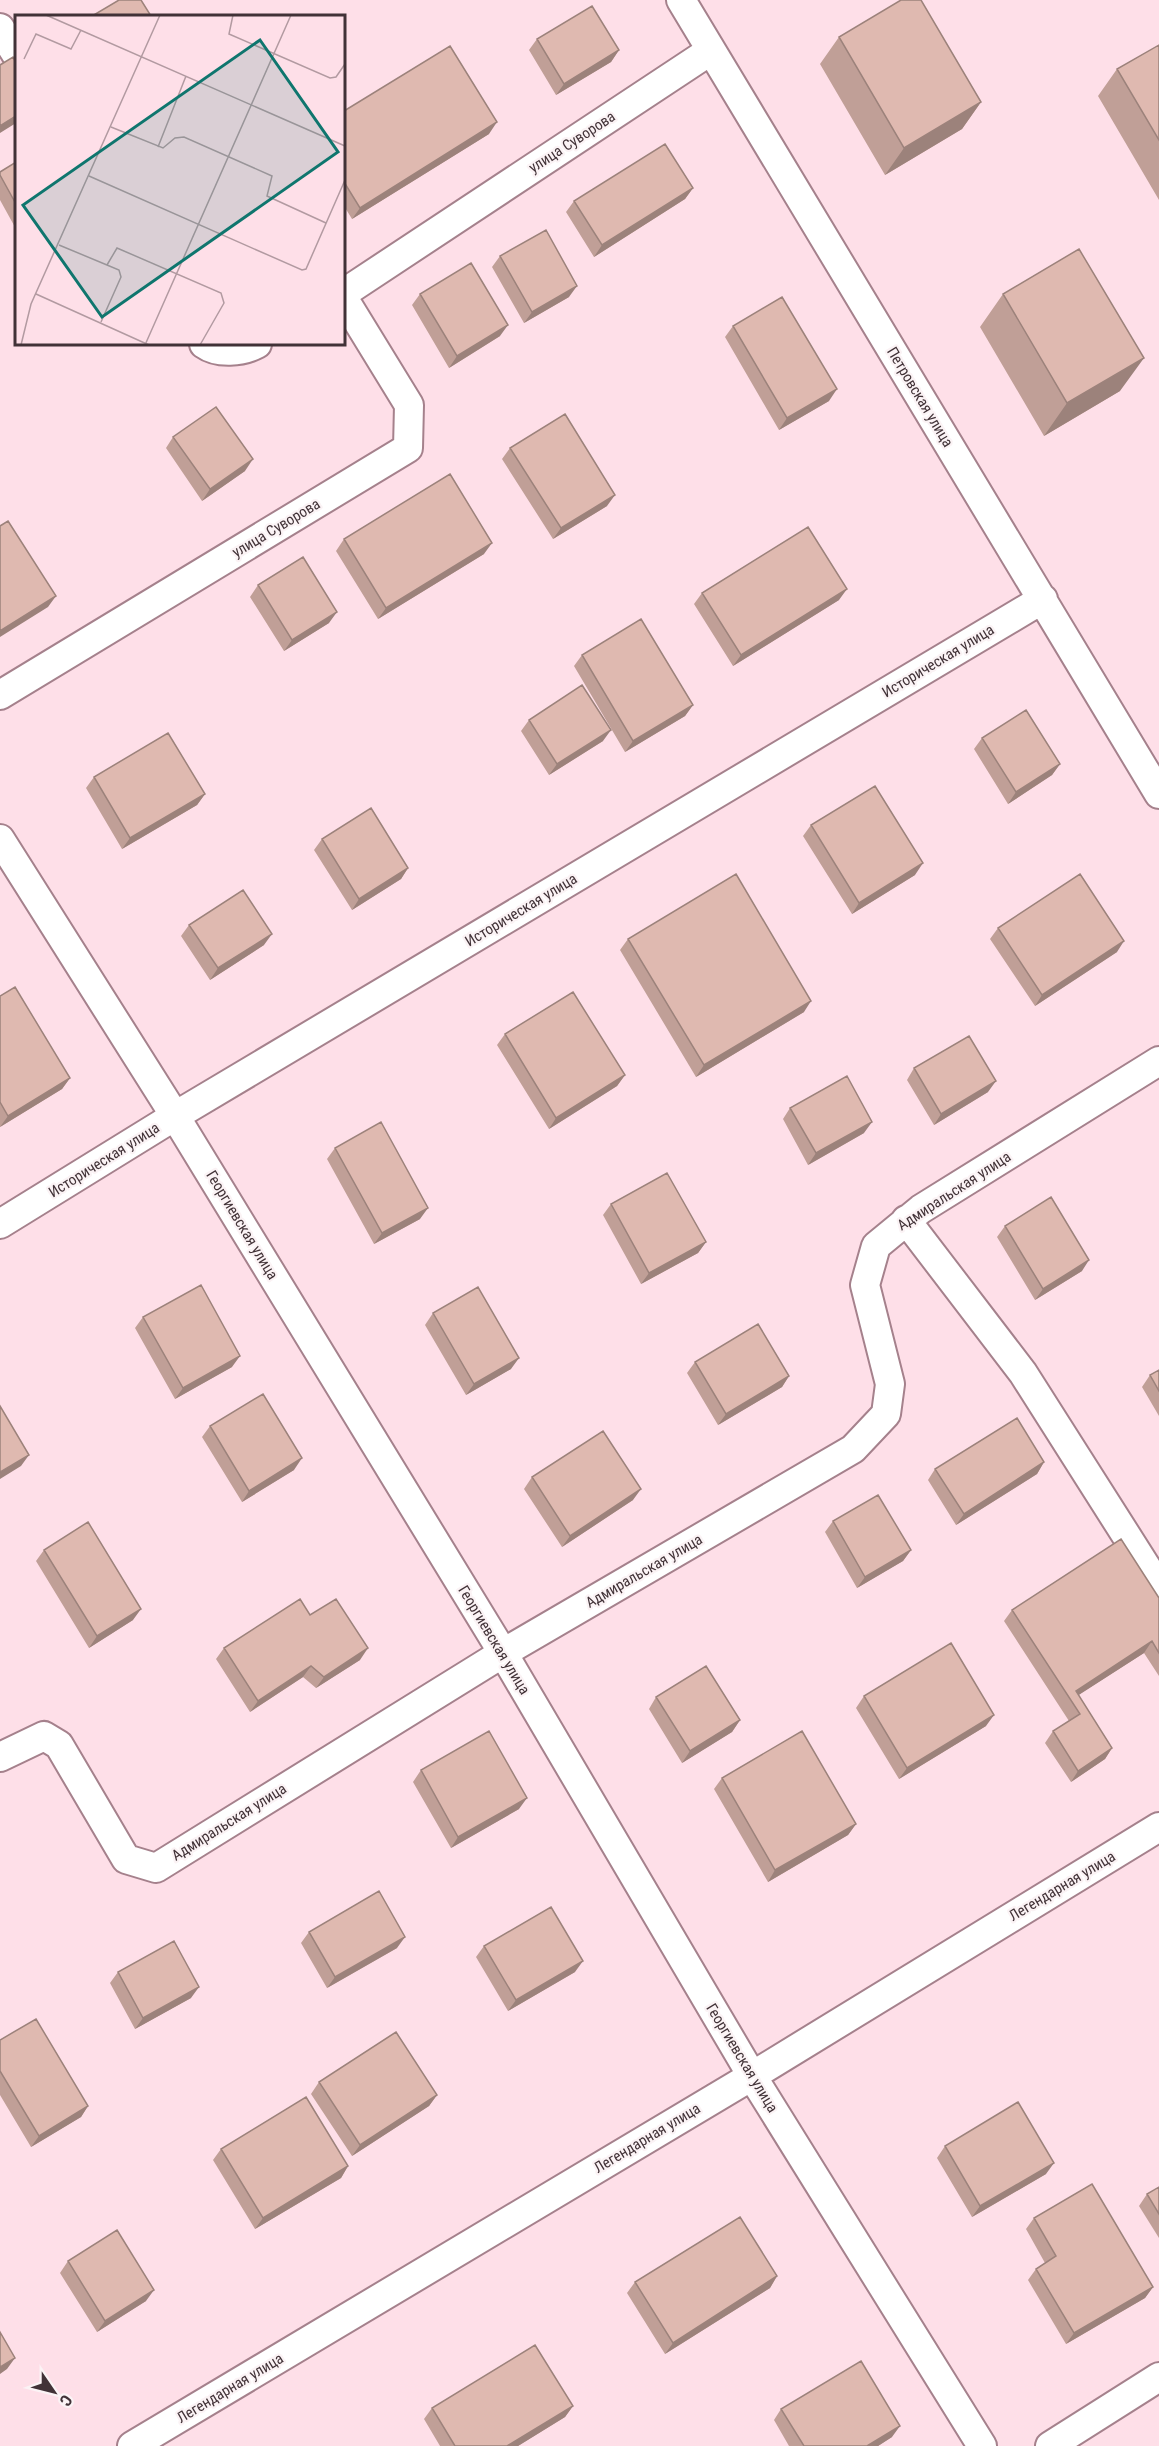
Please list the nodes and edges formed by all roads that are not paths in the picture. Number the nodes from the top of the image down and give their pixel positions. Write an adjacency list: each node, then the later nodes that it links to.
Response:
1 (681, 0): 3 (street, Петровская улица)
2 (0, 28): 4 (street)
3 (710, 51): 5 (street, улица Суворова); 9 (street, Петровская улица)
4 (15, 52)
5 (345, 292)
6 (345, 301): 10 (street, улица Суворова)
7 (205, 345): 8 (street)
8 (255, 345)
9 (1043, 599): 11 (street, Петровская улица); 14 (street, Историческая улица)
10 (0, 694)
11 (1159, 794)
12 (0, 838): 14 (street, Георгиевская улица)
13 (1159, 1061): 15 (street, Адмиральская улица)
14 (175, 1116): 16 (street, Историческая улица); 18 (street, Георгиевская улица)
15 (906, 1220): 17 (street); 18 (street, Адмиральская улица)
16 (0, 1224)
17 (1159, 1587)
18 (503, 1653): 19 (street, Адмиральская улица); 21 (street, Георгиевская улица)
19 (0, 1757)
20 (1159, 1827): 21 (street, Легендарная улица)
21 (752, 2076): 23 (street, Легендарная улица); 24 (street, Георгиевская улица)
22 (1159, 2377): 25 (street)
23 (132, 2446)
24 (982, 2446)
25 (1050, 2446)

